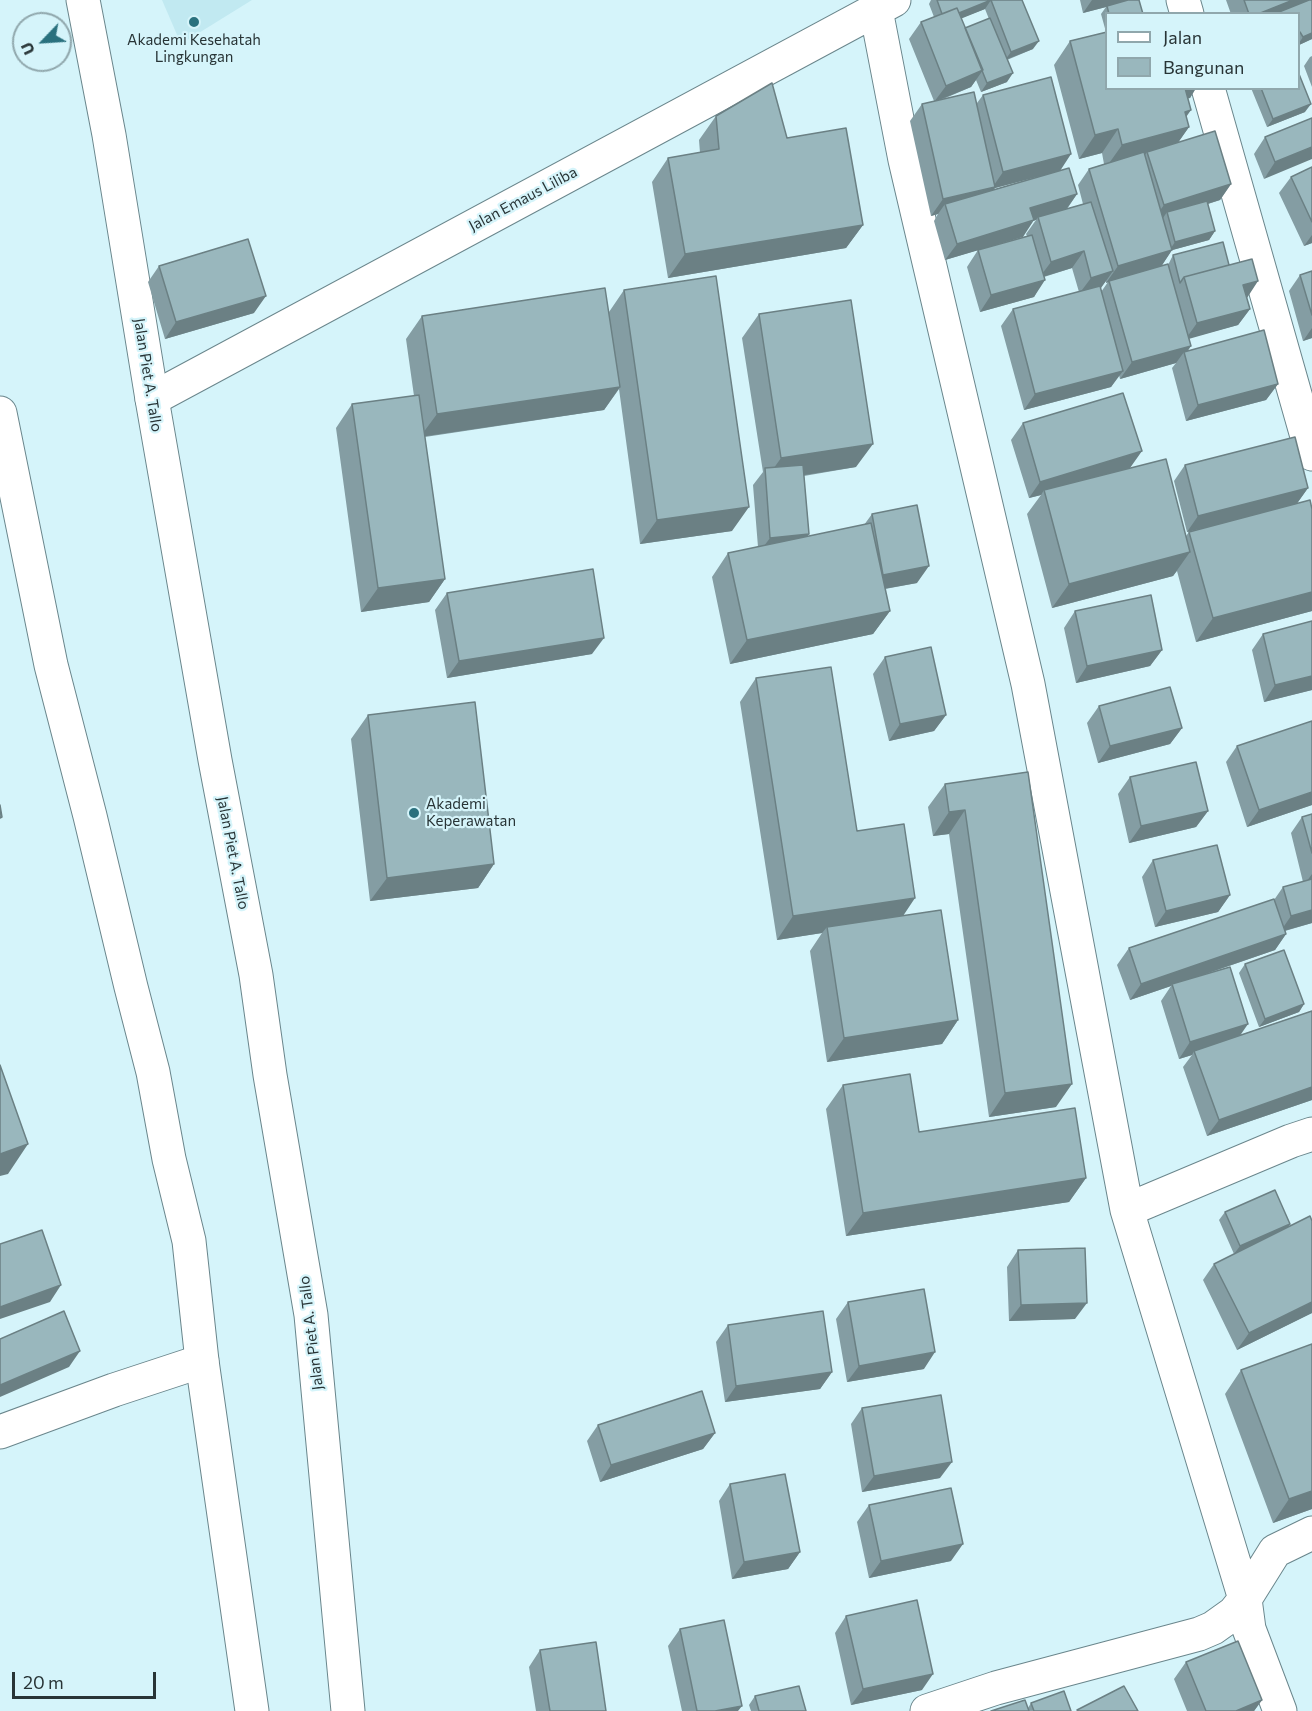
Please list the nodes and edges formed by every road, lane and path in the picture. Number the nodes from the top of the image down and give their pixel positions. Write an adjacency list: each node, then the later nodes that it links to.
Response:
1 (83, 0): 4 (street, Jalan Piet A. Tallo)
2 (885, 5): 4 (street, Jalan Emaus Liliba); 8 (street)
3 (1209, 90): 6 (street)
4 (152, 399): 14 (street, Jalan Piet A. Tallo)
5 (0, 413): 9 (street)
6 (1312, 454)
7 (1312, 1134): 8 (street)
8 (1127, 1210): 12 (street)
9 (202, 1361): 10 (street); 13 (street)
10 (0, 1432)
11 (1312, 1533): 12 (street)
12 (1245, 1599): 15 (street); 16 (street)
13 (252, 1711)
14 (348, 1711)
15 (927, 1711)
16 (1280, 1711)

